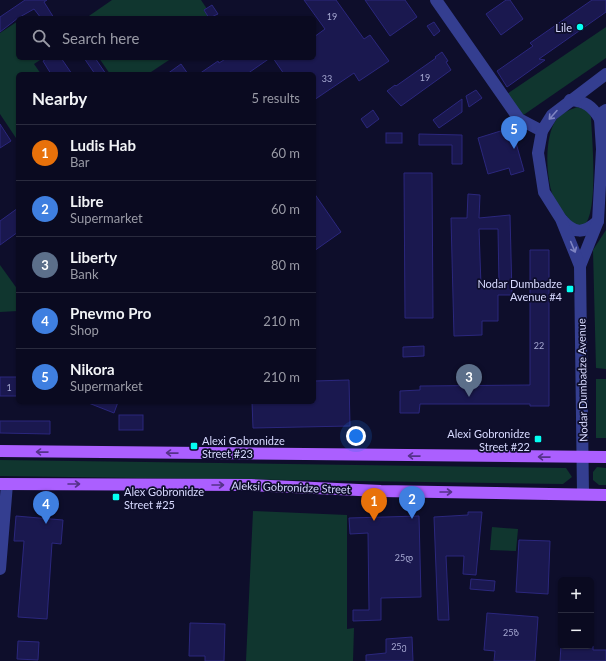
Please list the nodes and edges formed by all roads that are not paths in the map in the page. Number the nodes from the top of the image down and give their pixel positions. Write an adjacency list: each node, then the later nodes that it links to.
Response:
1 (436, 0): 5 (street)
2 (606, 74): 3 (street, Nodar Dumbadze Avenue)
3 (570, 100): 4 (street); 5 (street, Nodar Dumbadze Avenue, one-way to 5)
4 (603, 114): 7 (street, Nodar Dumbadze Avenue)
5 (542, 131): 6 (street, Nodar Dumbadze Avenue)
6 (561, 219): 7 (street); 8 (street, Nodar Dumbadze Avenue, one-way to 8)
7 (598, 221): 8 (street, Nodar Dumbadze Avenue)
8 (580, 266): 11 (street, Nodar Dumbadze Avenue)
9 (0, 451): 11 (main road, one-way to 9)
10 (606, 457): 11 (main road)
11 (583, 458): 13 (street, Nodar Dumbadze Avenue)
12 (4, 484): 13 (main road, Aleksi Gobronidze Street, one-way to 13); 15 (street)
13 (583, 494): 14 (main road, Aleksi Gobronidze Street)
14 (606, 494)
15 (0, 568)

